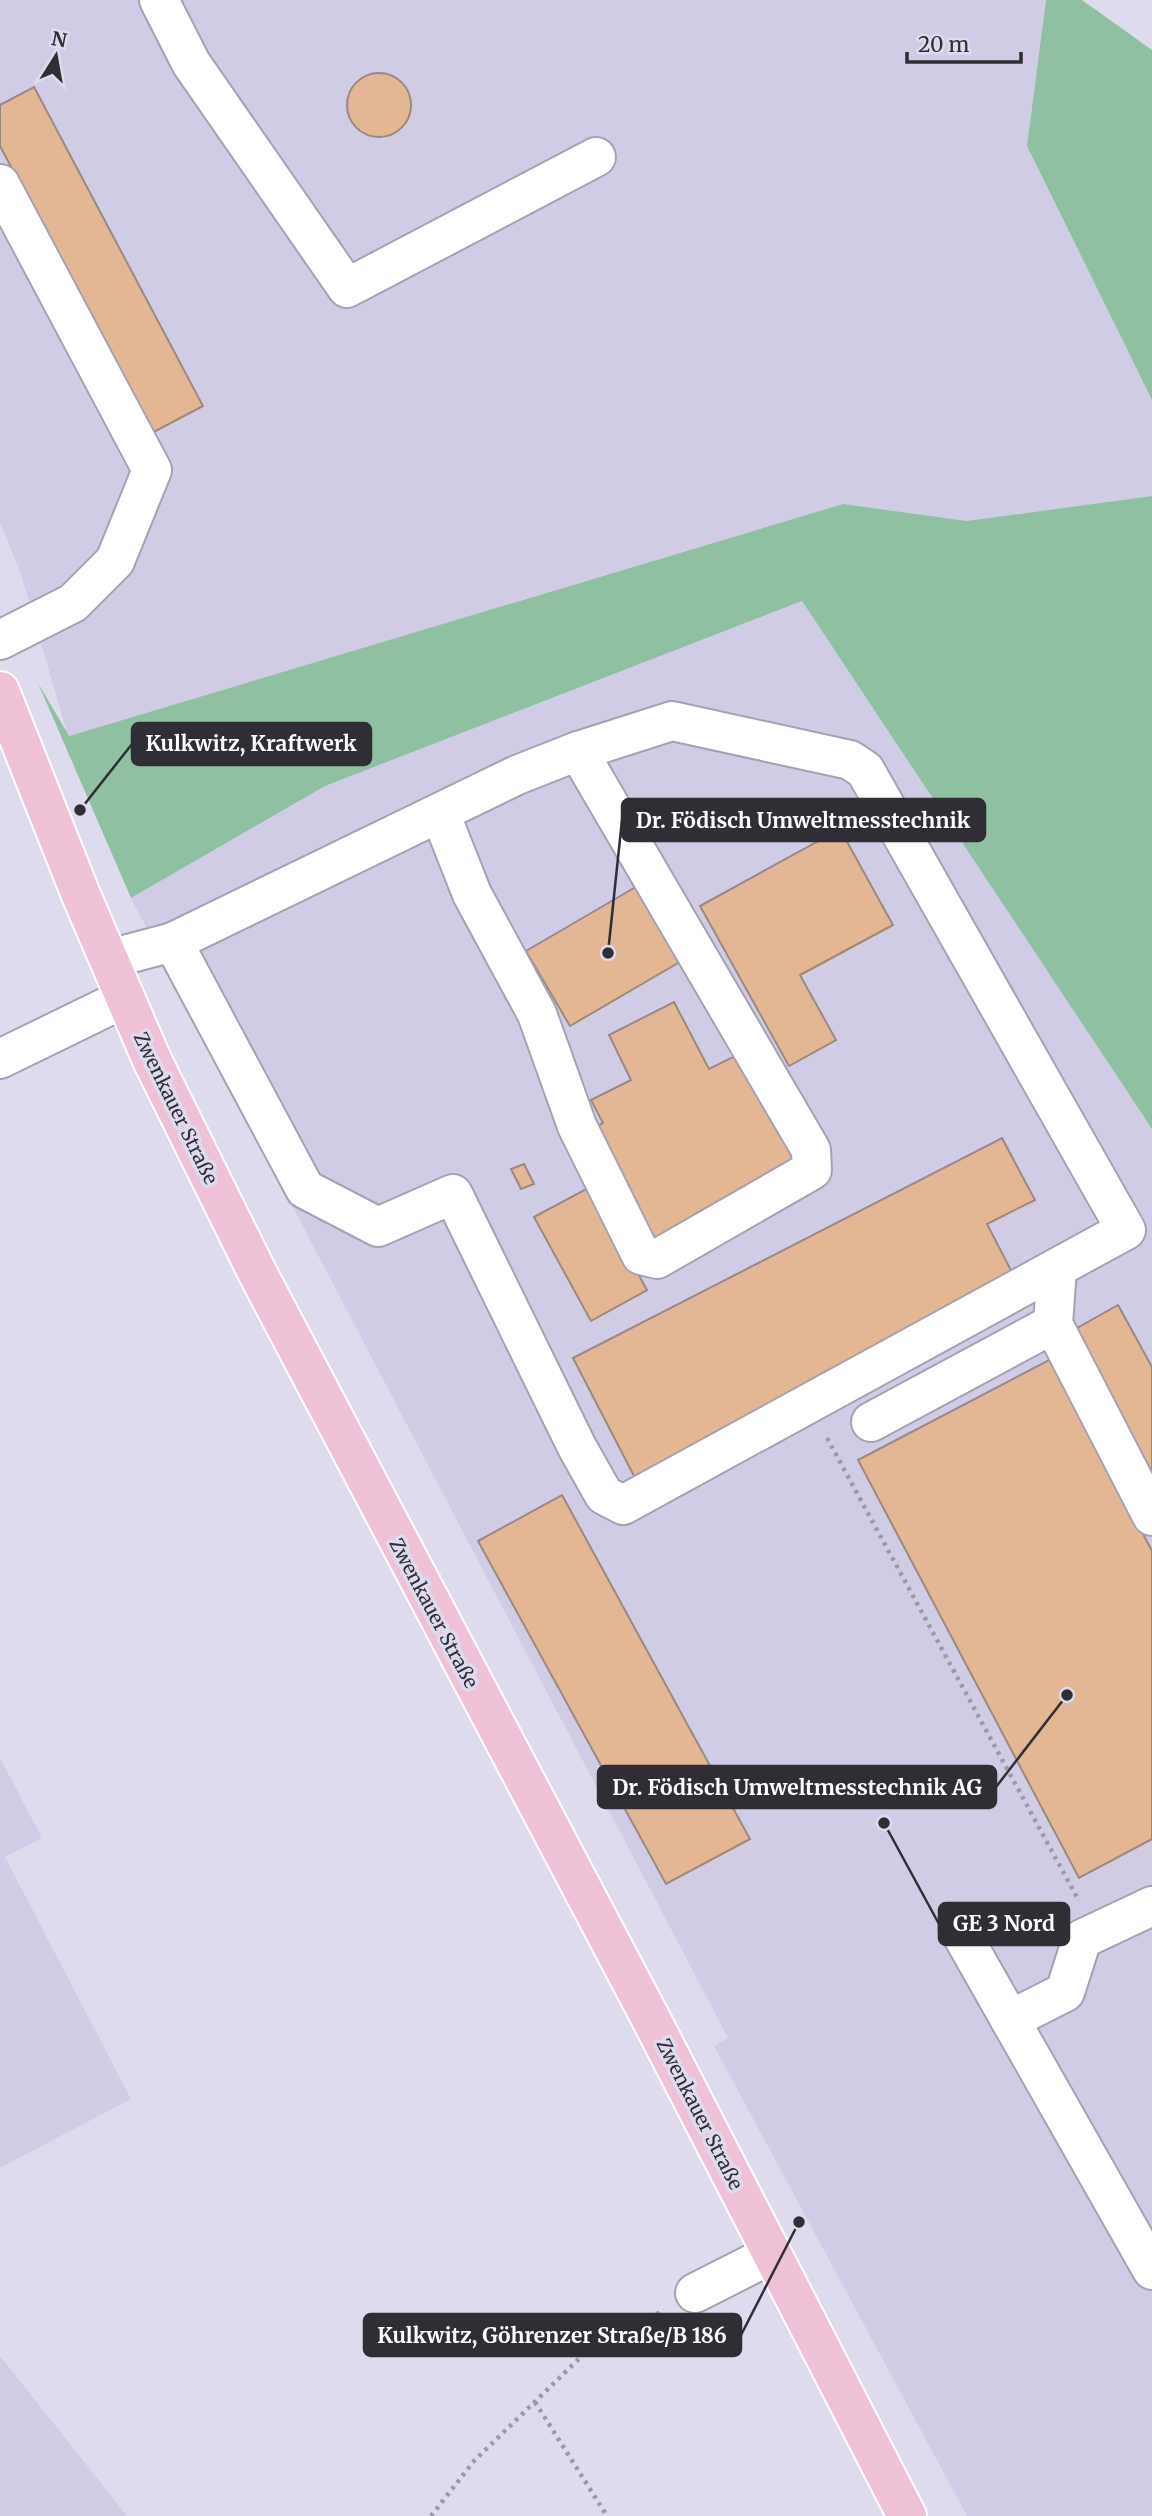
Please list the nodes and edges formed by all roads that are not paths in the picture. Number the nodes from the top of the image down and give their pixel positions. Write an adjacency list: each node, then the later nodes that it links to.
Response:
1 (159, 0): 2 (lane)
2 (596, 157)
3 (0, 184): 4 (lane)
4 (0, 640)
5 (0, 691): 9 (main road, Zwenkauer Straße)
6 (578, 751): 7 (lane); 7 (lane); 12 (lane)
7 (440, 813): 8 (lane)
8 (173, 942): 9 (lane); 12 (lane)
9 (109, 959): 10 (main road, Zwenkauer Straße)
10 (125, 998): 11 (lane); 19 (main road, Zwenkauer Straße)
11 (0, 1059)
12 (1057, 1268): 13 (lane)
13 (1053, 1324): 14 (lane); 15 (lane)
14 (871, 1423)
15 (1152, 1516)
16 (1152, 1906): 18 (lane)
17 (958, 1928): 18 (lane)
18 (1010, 2020): 20 (lane)
19 (772, 2255): 21 (lane); 22 (main road, Zwenkauer Straße)
20 (1152, 2270)
21 (695, 2293)
22 (907, 2516)

